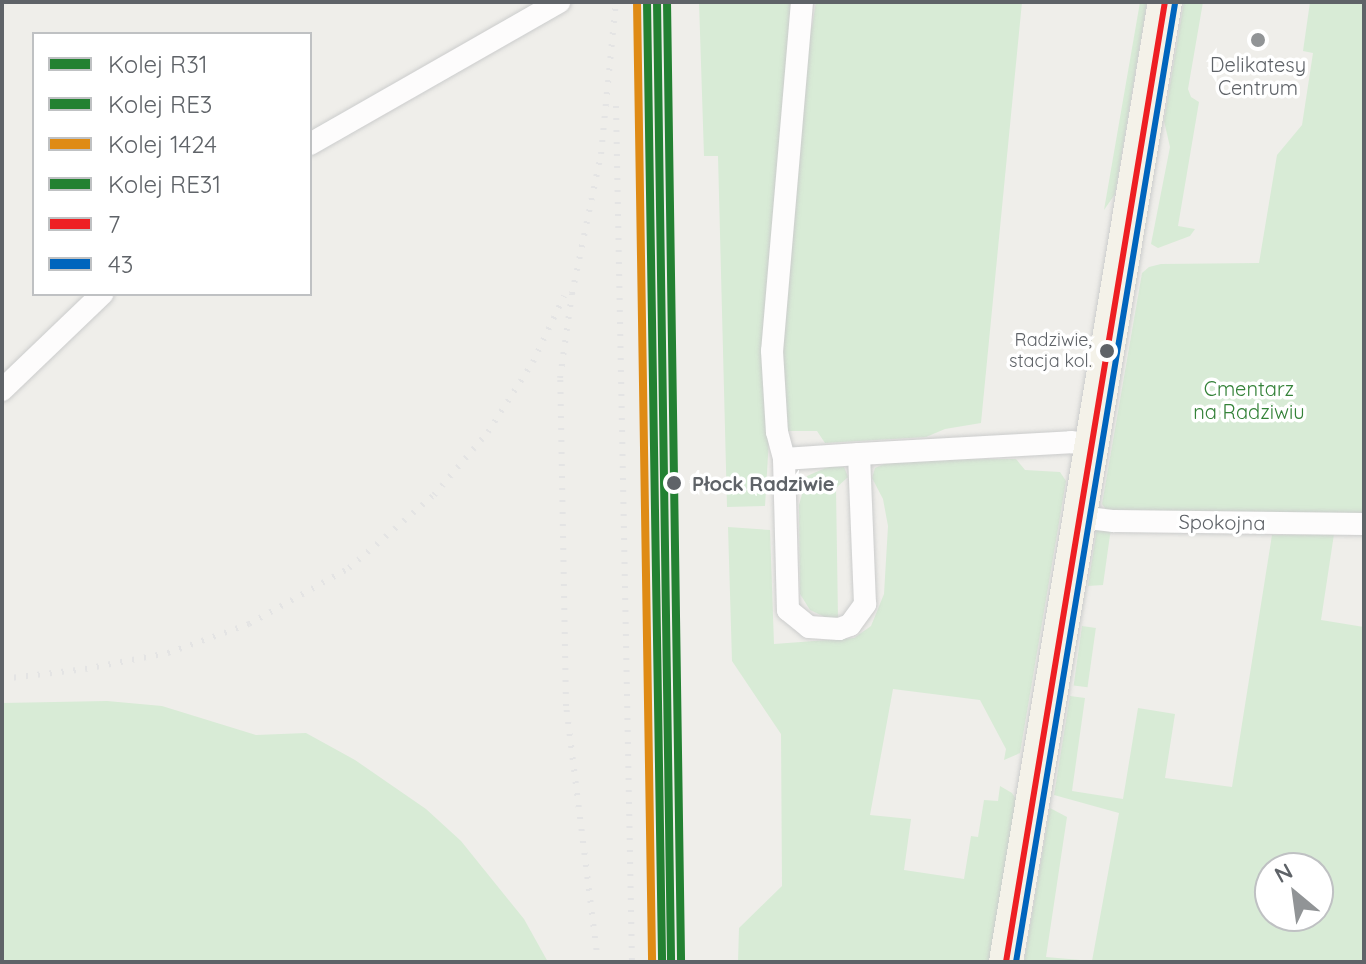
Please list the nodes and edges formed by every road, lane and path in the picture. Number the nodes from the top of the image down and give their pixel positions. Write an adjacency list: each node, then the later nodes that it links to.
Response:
1 (559, 2): 4 (street)
2 (1165, 2): 7 (main road)
3 (802, 7): 9 (street)
4 (312, 143)
5 (100, 296): 6 (street)
6 (2, 390)
7 (1092, 445): 8 (street); 10 (main road)
8 (859, 454): 9 (street); 9 (street)
9 (784, 459)
10 (1080, 517): 11 (street, Spokojna); 12 (main road)
11 (1364, 524)
12 (1006, 962)

